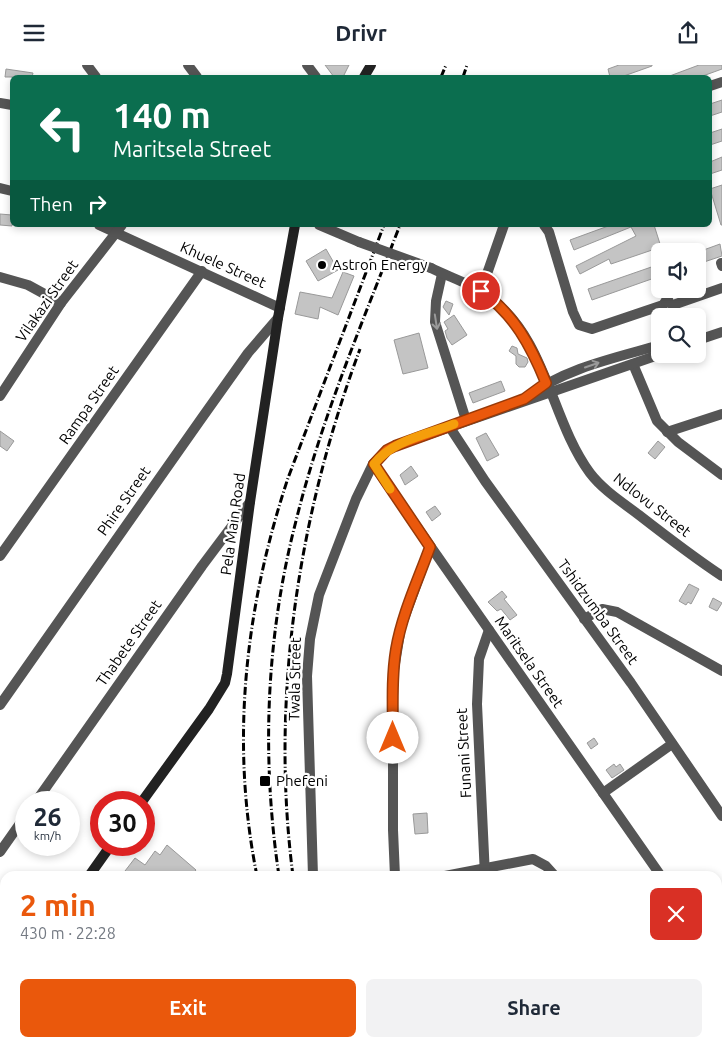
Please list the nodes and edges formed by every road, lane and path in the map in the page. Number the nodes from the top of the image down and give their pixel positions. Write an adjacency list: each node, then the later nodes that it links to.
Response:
1 (295, 227): 14 (main road, Pela Main Road)
2 (324, 227): 7 (street, Ndlovu Street, bridge)
3 (503, 227): 10 (street)
4 (546, 227): 12 (street)
5 (118, 229): 6 (street, Khuele Street); 13 (street, Vilakazi Street)
6 (202, 271): 14 (street, Khuele Street); 34 (street, Rampa Street)
7 (442, 274): 10 (street, Ndlovu Street); 27 (street, one-way to 27)
8 (0, 277): 13 (street)
9 (722, 288): 12 (street)
10 (481, 291): 22 (street, Ndlovu Street)
11 (666, 298): 12 (street)
12 (666, 301)
13 (61, 303): 24 (street, Vilakazi Street)
14 (280, 307): 15 (main road, Pela Main Road)
15 (278, 318): 32 (main road, Pela Main Road); 39 (street, Phire Street)
16 (722, 330): 17 (street); 18 (street)
17 (706, 333)
18 (706, 337)
19 (651, 348): 22 (street, one-way to 19)
20 (651, 357): 21 (street)
21 (634, 363): 23 (street); 29 (street)
22 (546, 383): 23 (street, Ndlovu Street); 25 (street)
23 (550, 393): 25 (street); 35 (street, Ndlovu Street)
24 (0, 396)
25 (524, 399): 27 (street)
26 (722, 414): 29 (street)
27 (466, 420): 28 (street)
28 (449, 426): 30 (street); 36 (street, Tshidzumba Street)
29 (667, 432): 31 (street)
30 (374, 464): 33 (street, Maritsela Street); 49 (street, Twala Street)
31 (722, 475)
32 (250, 503): 41 (street, Thabete Street); 42 (main road, Pela Main Road)
33 (430, 547): 37 (street, Maritsela Street); 50 (street)
34 (0, 556)
35 (722, 576)
36 (584, 619): 38 (street); 40 (street, Tshidzumba Street)
37 (489, 630): 43 (street, Maritsela Street); 51 (street, Funani Street)
38 (722, 671)
39 (0, 705)
40 (672, 744): 43 (street); 44 (street, Tshidzumba Street)
41 (43, 791)
42 (149, 791)
43 (602, 793): 54 (street, Maritsela Street)
44 (722, 816)
45 (15, 831): 46 (street)
46 (0, 852)
47 (103, 856): 48 (main road)
48 (92, 871)
49 (313, 871)
50 (395, 871)
51 (485, 871)
52 (489, 871): 53 (street)
53 (550, 871)
54 (657, 871)

